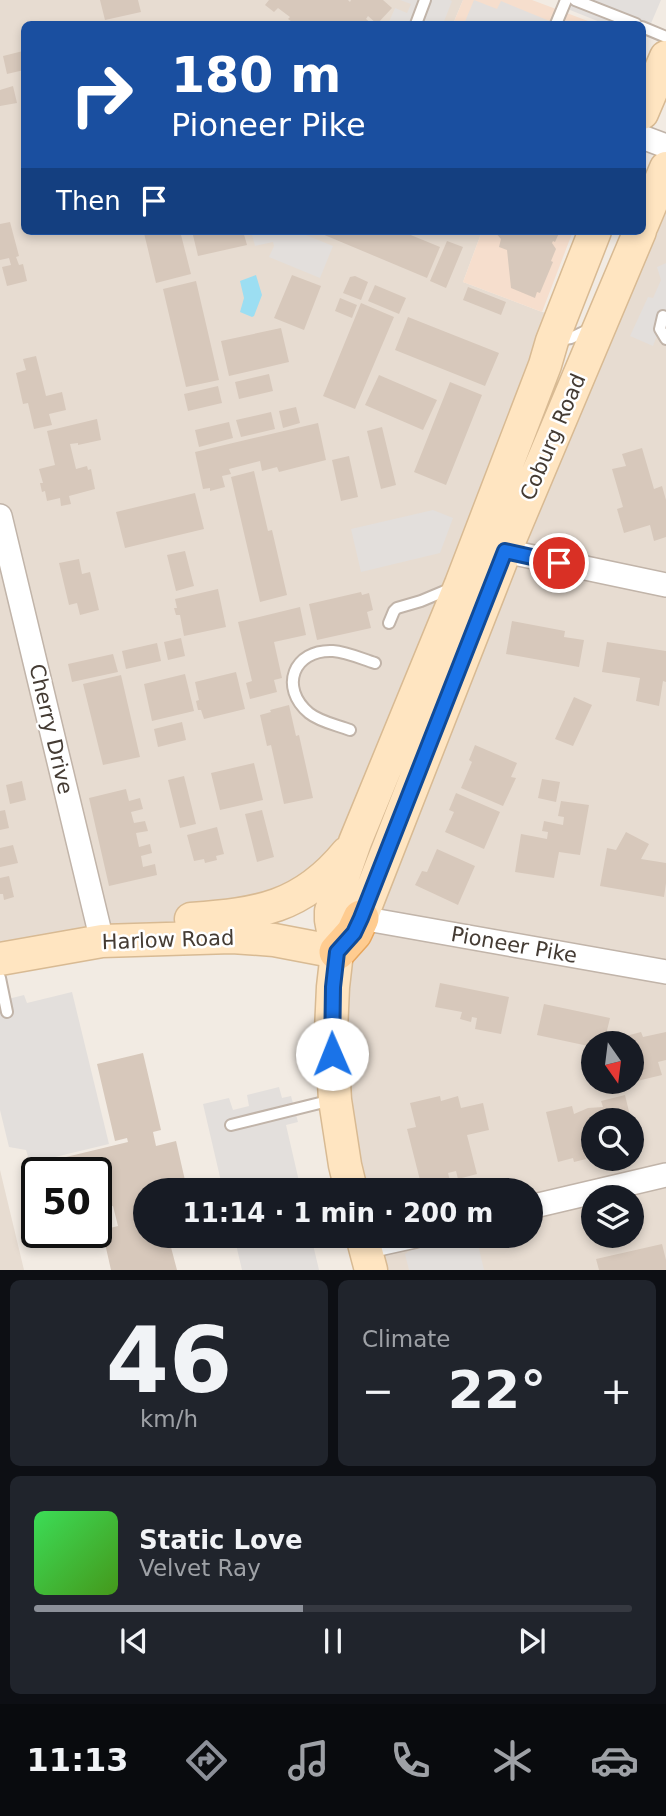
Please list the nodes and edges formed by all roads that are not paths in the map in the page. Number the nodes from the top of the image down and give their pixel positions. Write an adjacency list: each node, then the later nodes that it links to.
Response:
1 (425, 0): 4 (lane)
2 (566, 0): 5 (lane)
3 (575, 0): 6 (lane)
4 (417, 21)
5 (556, 21)
6 (628, 21)
7 (646, 29): 8 (lane)
8 (666, 37)
9 (666, 57): 10 (main road)
10 (646, 104)
11 (646, 138): 12 (street)
12 (666, 146)
13 (666, 168): 14 (main road)
14 (646, 216)
15 (593, 235): 20 (main road, Coburg Road)
16 (638, 235): 18 (main road, Coburg Road)
17 (663, 316): 19 (lane)
18 (602, 321): 20 (lane); 22 (main road, Coburg Road)
19 (666, 339)
20 (552, 341): 22 (main road, Coburg Road)
21 (0, 516): 30 (street, Cherry Drive)
22 (491, 547): 23 (main road, Coburg Road); 24 (street); 29 (main road, Coburg Road)
23 (461, 584): 25 (lane); 28 (main road, Coburg Road)
24 (666, 585)
25 (389, 623)
26 (375, 663): 27 (lane)
27 (350, 730)
28 (355, 842): 30 (main road); 31 (main road, Coburg Road)
29 (361, 918): 31 (main road, Coburg Road); 33 (street, Pioneer Pike)
30 (116, 940): 31 (main road, Harlow Road); 32 (main road, Harlow Road); 35 (main road)
31 (337, 952): 35 (main road, Coburg Road)
32 (0, 959)
33 (666, 972)
34 (0, 978): 36 (lane)
35 (333, 987): 37 (main road, Coburg Road)
36 (7, 1012)
37 (335, 1100): 38 (lane); 40 (main road, Coburg Road)
38 (231, 1125)
39 (666, 1175): 41 (street)
40 (348, 1178)
41 (543, 1205)

